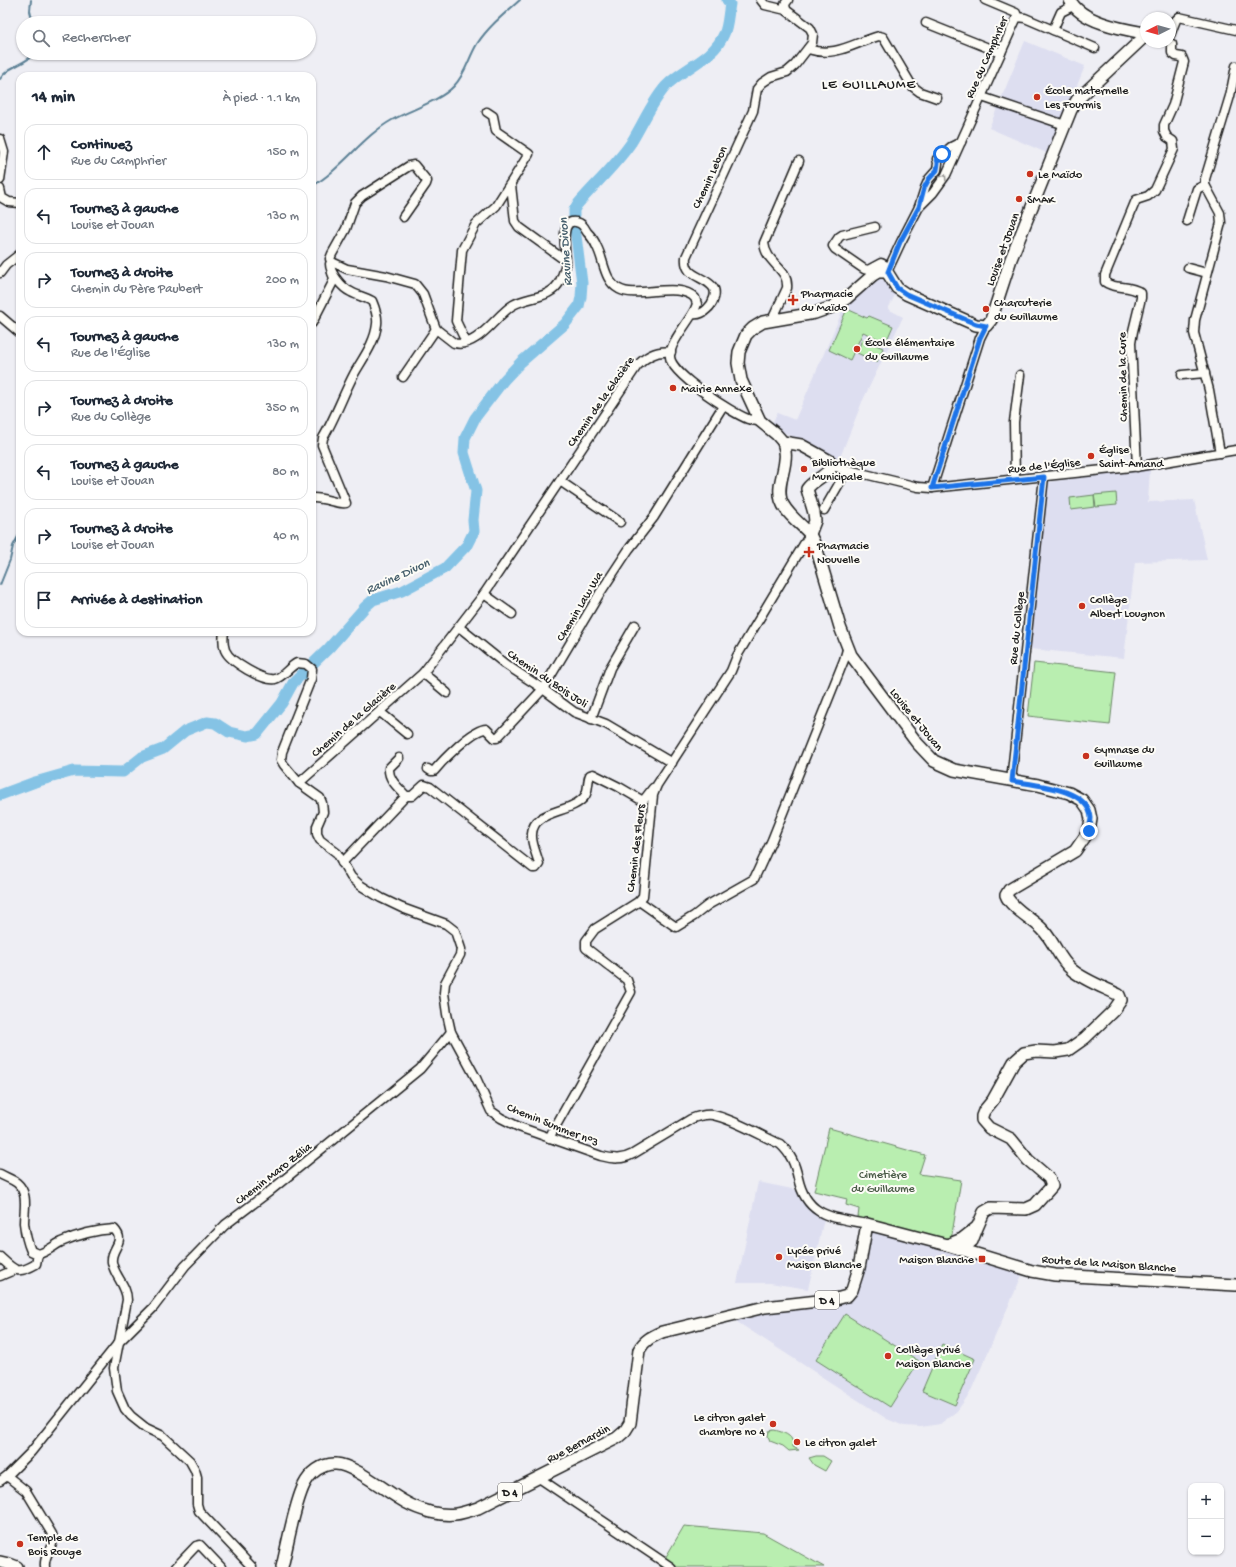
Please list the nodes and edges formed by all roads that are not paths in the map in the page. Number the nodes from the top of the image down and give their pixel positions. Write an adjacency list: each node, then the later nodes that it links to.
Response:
1 (761, 0): 5 (street)
2 (788, 0): 5 (street)
3 (985, 0): 6 (street, Rue du Camphrier)
4 (1072, 3): 9 (street); 11 (main road)
5 (786, 10): 15 (street)
6 (1017, 17): 9 (street); 16 (street, Rue du Camphrier)
7 (1176, 20): 10 (street)
8 (926, 23): 16 (street)
9 (1053, 30): 13 (street)
10 (1236, 30)
11 (1140, 33)
12 (1140, 41): 21 (main road, Louise et Jouan)
13 (1095, 48)
14 (1172, 48): 61 (street, Chemin de la Cure)
15 (808, 49): 19 (street); 42 (street, Chemin Lebon)
16 (1001, 53): 18 (street, Rue du Camphrier)
17 (1236, 66): 27 (street)
18 (982, 97): 21 (street); 23 (street, Rue du Camphrier)
19 (938, 98)
20 (487, 112): 26 (street)
21 (1065, 125): 46 (main road, Louise et Jouan)
22 (0, 139): 25 (street)
23 (961, 142): 30 (street, Rue du Camphrier, one-way to 23); 30 (street, Rue du Camphrier)
24 (799, 161): 45 (street)
25 (0, 180)
26 (511, 185): 35 (street); 49 (street)
27 (1205, 185): 32 (street); 41 (street)
28 (0, 189): 29 (street)
29 (16, 203)
30 (919, 207): 38 (street, Rue du Camphrier)
31 (404, 217): 36 (street)
32 (1187, 221)
33 (874, 227): 38 (street)
34 (16, 257): 39 (street)
35 (566, 261): 42 (street); 49 (street)
36 (332, 262): 40 (street); 47 (street)
37 (1188, 268): 41 (street)
38 (888, 272): 45 (main road); 46 (main road)
39 (0, 273)
40 (332, 273): 43 (street); 67 (street)
41 (1207, 273): 51 (street)
42 (693, 314): 50 (street)
43 (316, 315)
44 (0, 316): 48 (street)
45 (772, 320): 56 (main road)
46 (986, 326): 66 (street)
47 (436, 329): 49 (street); 54 (street)
48 (16, 330)
49 (466, 342)
50 (671, 352): 55 (street); 65 (street, Chemin de la Glacière)
51 (1205, 373): 53 (street); 59 (street)
52 (1020, 375): 64 (street)
53 (1182, 375)
54 (403, 377)
55 (723, 406): 56 (street); 78 (street, Chemin Law Wa)
56 (760, 421): 57 (main road)
57 (783, 442): 60 (main road); 70 (main road, Louise et Jouan)
58 (1236, 450): 59 (street, Rue de l'Église)
59 (1220, 453): 61 (street, Rue de l'Église)
60 (832, 466): 62 (street, Rue de l'Église); 70 (main road)
61 (1137, 467): 63 (street, Rue de l'Église)
62 (847, 470): 66 (street, Rue de l'Église); 68 (street)
63 (1044, 477): 64 (street, Rue de l'Église); 86 (street, Rue du Collège)
64 (1015, 479): 66 (street, Rue de l'Église)
65 (560, 480): 69 (street); 71 (street, Chemin de la Glacière)
66 (932, 488)
67 (316, 498)
68 (824, 510)
69 (620, 522)
70 (810, 534): 76 (main road, Louise et Jouan); 84 (street, Chemin des Fleurs)
71 (484, 594): 72 (street); 74 (street, Chemin de la Glacière)
72 (512, 614)
73 (635, 626): 81 (street)
74 (459, 627): 77 (street, Chemin de la Glacière); 78 (street, Chemin du Bois Joli)
75 (223, 636): 87 (street, Chemin Summer n°3)
76 (848, 646): 86 (main road, Louise et Jouan); 91 (street)
77 (423, 673): 79 (street); 80 (street, Chemin de la Glacière)
78 (543, 689): 81 (street, Chemin du Bois Joli); 85 (street, Chemin Law Wa)
79 (447, 692)
80 (380, 712): 82 (street); 87 (street, Chemin de la Glacière)
81 (591, 719): 84 (street, Chemin du Bois Joli)
82 (408, 734)
83 (399, 758): 89 (street)
84 (672, 763): 88 (street, Chemin des Fleurs)
85 (428, 769)
86 (1012, 781): 96 (main road, Louise et Jouan)
87 (299, 783): 90 (street, Chemin Summer n°3)
88 (656, 784): 89 (street); 91 (street, Chemin des Fleurs)
89 (406, 796): 90 (street)
90 (342, 862): 92 (street, Chemin Summer n°3)
91 (639, 901): 93 (street, Chemin des Fleurs)
92 (451, 1032): 93 (street, Chemin Summer n°3); 105 (street, Chemin Maro Zélia)
93 (549, 1138): 95 (street, Chemin Summer n°3)
94 (0, 1174): 99 (street)
95 (867, 1224): 97 (main road, Route de la Maison Blanche); 107 (main road, Rue Bernardin / D 4)
96 (968, 1239): 97 (main road); 98 (main road, Louise et Jouan); 100 (main road)
97 (947, 1245): 98 (main road, Route de la Maison Blanche)
98 (963, 1250): 100 (main road, Route de la Maison Blanche)
99 (38, 1254): 102 (street); 105 (street)
100 (978, 1254): 104 (main road, Route de la Maison Blanche)
101 (0, 1257): 102 (street)
102 (14, 1270): 103 (street)
103 (0, 1276)
104 (1236, 1285)
105 (119, 1342): 106 (street, Chemin Maro Zélia); 113 (street)
106 (3, 1478): 110 (street)
107 (539, 1478): 114 (main road, Rue Bernardin / D 4); 115 (street)
108 (0, 1562): 109 (main road)
109 (17, 1567)
110 (45, 1567)
111 (176, 1567): 112 (street)
112 (221, 1567)
113 (252, 1567)
114 (282, 1567)
115 (671, 1567)

